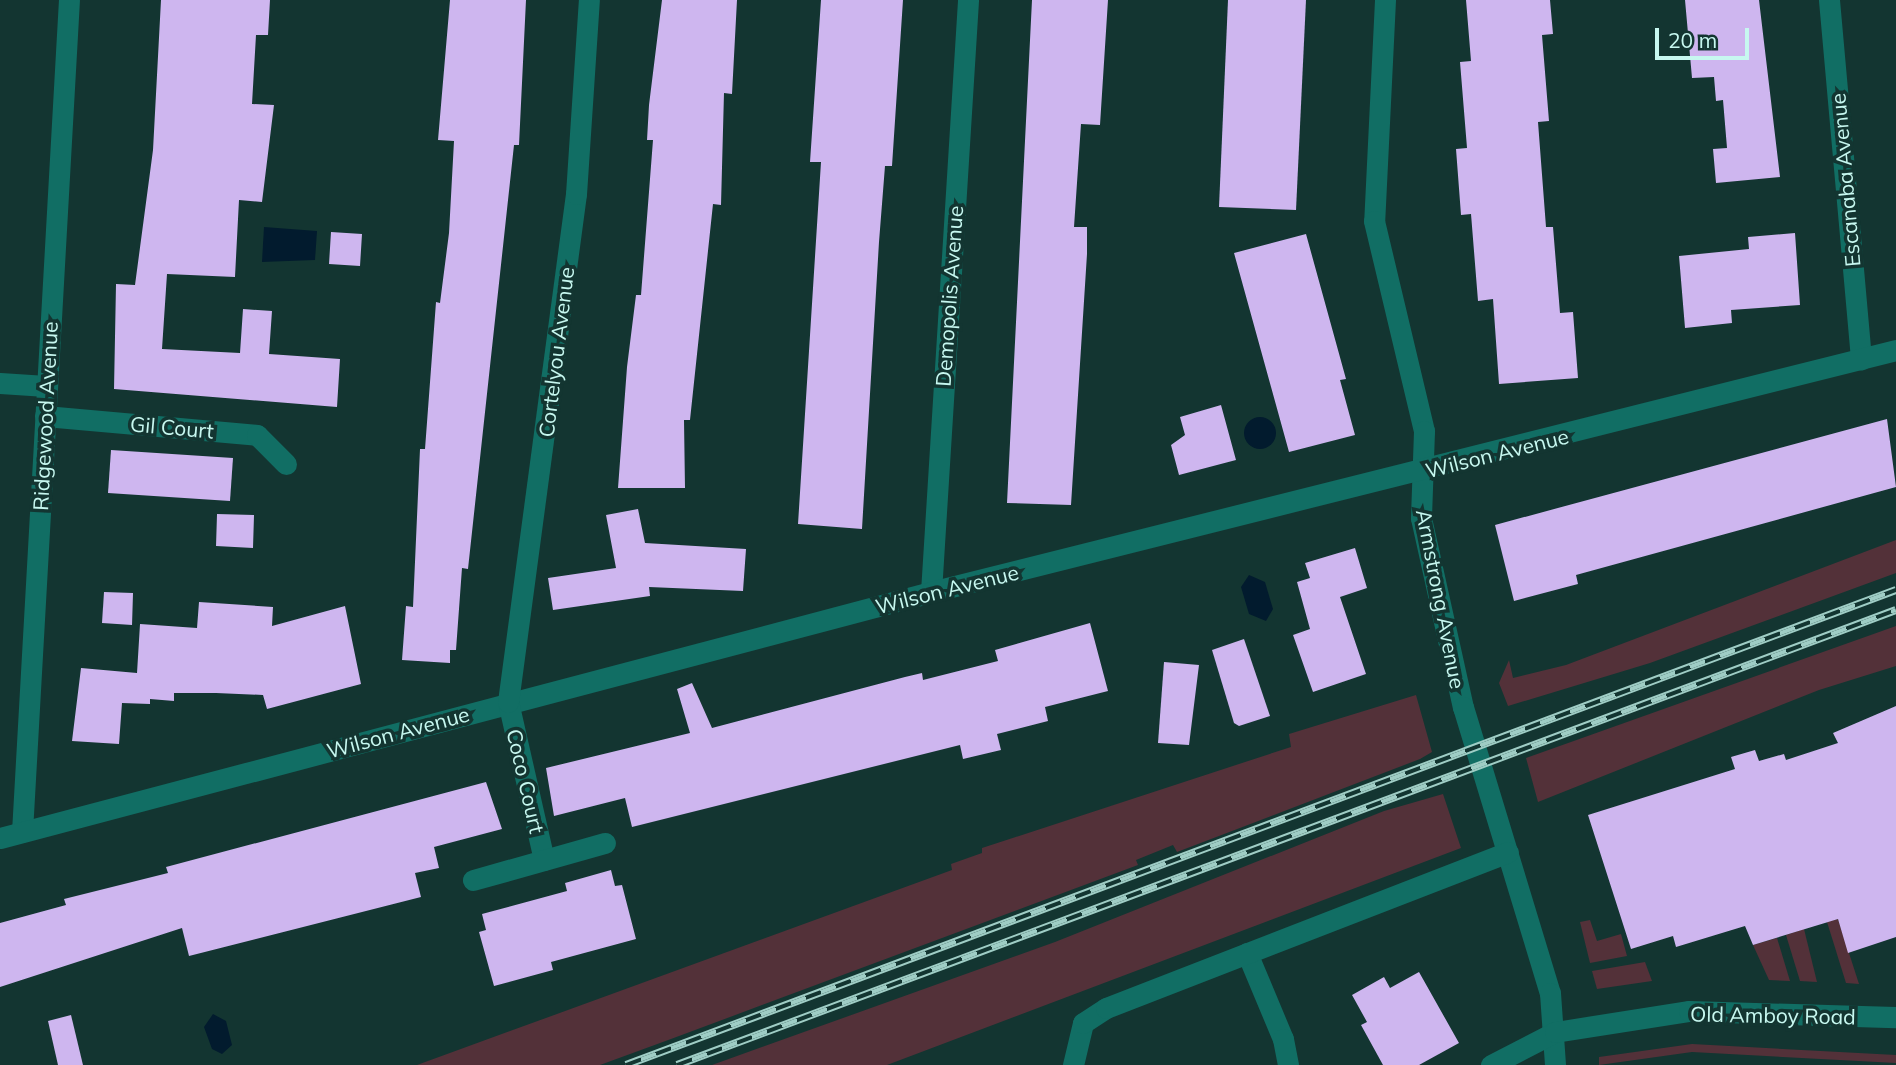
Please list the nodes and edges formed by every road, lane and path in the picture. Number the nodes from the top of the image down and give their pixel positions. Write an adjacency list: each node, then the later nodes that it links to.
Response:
1 (69, 0): 9 (street, Ridgewood Avenue)
2 (589, 0): 14 (street, Cortelyou Avenue)
3 (968, 0): 13 (street, Demopolis Avenue)
4 (1385, 0): 12 (street, Armstrong Avenue)
5 (1829, 0): 7 (street, Escanaba Avenue)
6 (1896, 350): 7 (street, Wilson Avenue)
7 (1861, 360): 12 (street, Wilson Avenue)
8 (0, 383): 9 (street)
9 (46, 386): 10 (street, Ridgewood Avenue)
10 (45, 416): 11 (street, Gil Court); 15 (street, Ridgewood Avenue)
11 (286, 464)
12 (1422, 472): 13 (street, Wilson Avenue); 18 (street, Armstrong Avenue)
13 (931, 592): 14 (street, Wilson Avenue)
14 (508, 702): 15 (street, Wilson Avenue); 19 (street, Coco Court)
15 (22, 832): 16 (street, Wilson Avenue)
16 (0, 838)
17 (605, 843): 19 (street, Coco Court)
18 (1508, 852): 21 (street); 23 (street, Armstrong Avenue)
19 (544, 860): 20 (street, Coco Court)
20 (473, 880)
21 (1247, 953): 24 (street); 25 (street)
22 (1896, 1017): 23 (street, Old Amboy Road)
23 (1555, 1032): 26 (street, Old Amboy Road); 27 (street, Armstrong Avenue)
24 (1073, 1065)
25 (1288, 1065)
26 (1491, 1065)
27 (1555, 1065)

